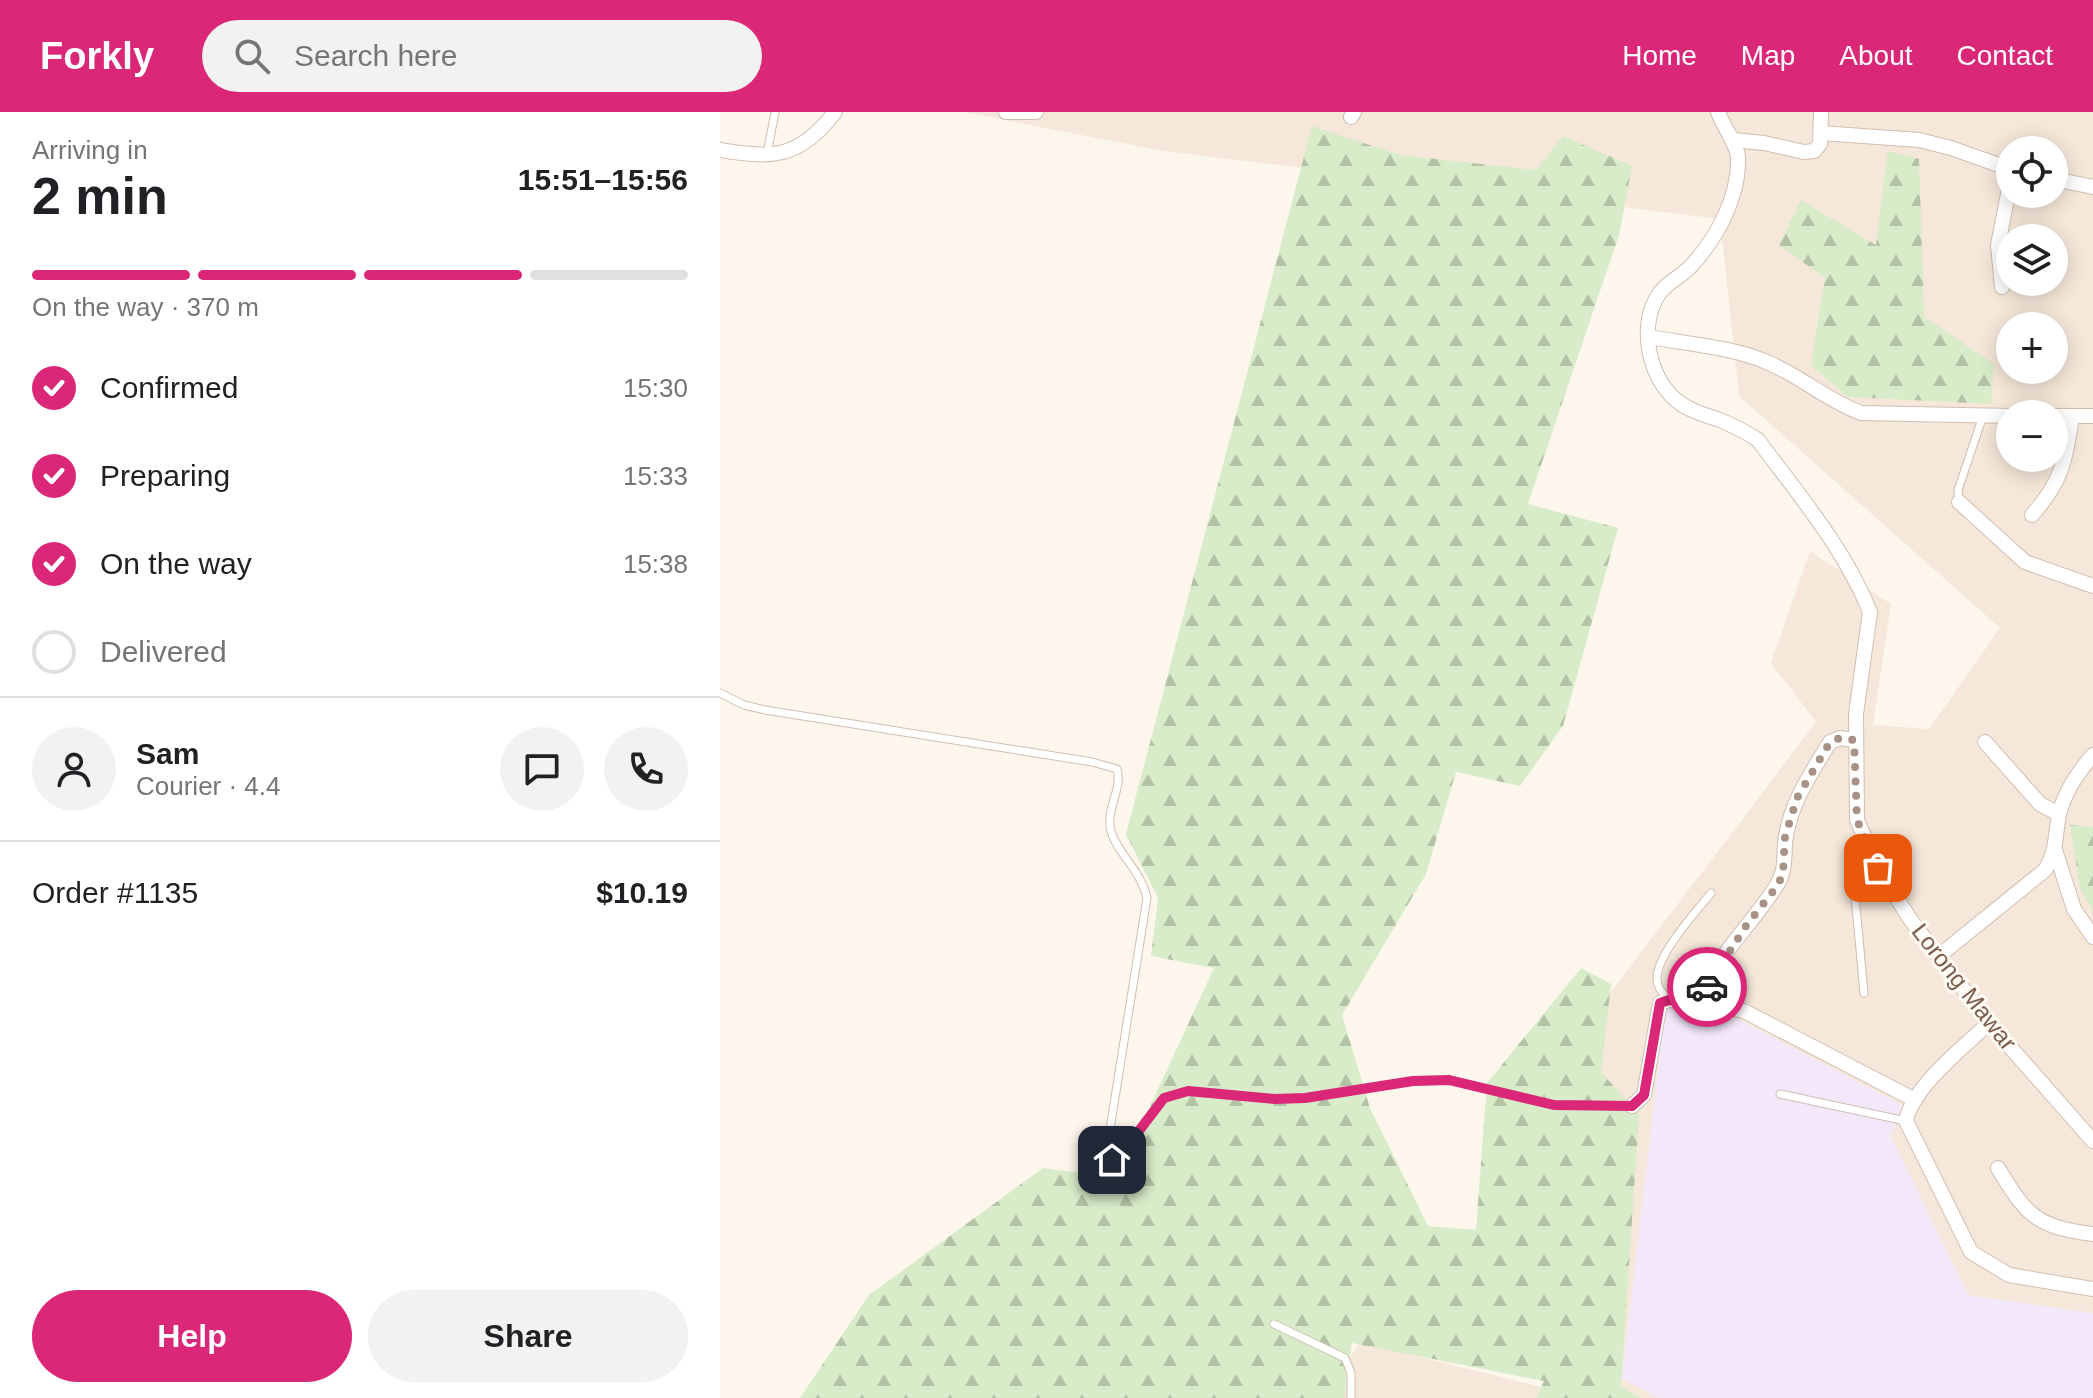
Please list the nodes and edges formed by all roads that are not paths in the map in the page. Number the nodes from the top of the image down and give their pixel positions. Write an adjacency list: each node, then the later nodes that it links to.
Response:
1 (775, 112): 10 (lane)
2 (835, 112): 10 (street)
3 (1006, 112): 4 (street)
4 (1036, 112)
5 (1718, 112): 8 (street)
6 (1821, 112): 7 (street)
7 (1821, 133): 8 (street); 11 (street)
8 (1733, 140): 14 (street)
9 (720, 150): 10 (street)
10 (767, 154)
11 (1996, 164)
12 (2068, 182): 13 (street)
13 (2093, 187)
14 (1649, 337): 16 (street); 25 (street, Lorong Mawar)
15 (2093, 401): 20 (street)
16 (1983, 416): 17 (street); 21 (lane)
17 (1996, 416)
18 (2068, 416): 19 (street)
19 (2072, 416): 20 (street); 22 (street)
20 (2090, 416)
21 (1959, 502): 23 (street)
22 (2032, 515)
23 (2093, 586)
24 (720, 693): 40 (lane)
25 (1854, 740): 29 (street, Lorong Mawar); 36 (street)
26 (1985, 742): 28 (street)
27 (2093, 755): 28 (street)
28 (2059, 814): 30 (street)
29 (1868, 845): 33 (street, Lorong Mawar); 34 (lane)
30 (2055, 850): 32 (street); 33 (street)
31 (1711, 893): 35 (lane)
32 (2093, 937)
33 (1940, 955): 37 (street, Lorong Mawar)
34 (1864, 993)
35 (1669, 1000): 36 (street); 40 (street)
36 (1703, 1002): 39 (street)
37 (1989, 1023): 39 (street); 42 (street, Lorong Mawar)
38 (1780, 1094): 41 (lane)
39 (1915, 1100): 41 (street)
40 (1632, 1106)
41 (1906, 1121): 45 (street)
42 (2093, 1141)
43 (1998, 1168): 44 (street)
44 (2093, 1234)
45 (2093, 1289)
46 (1274, 1324): 47 (lane)
47 (1351, 1398)

